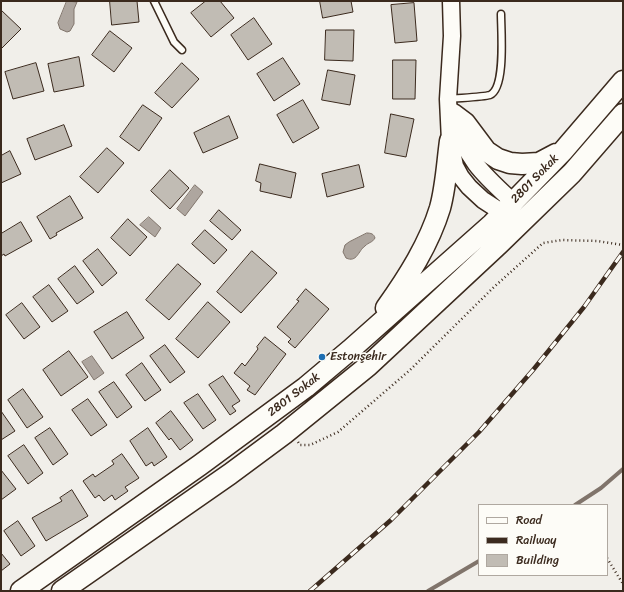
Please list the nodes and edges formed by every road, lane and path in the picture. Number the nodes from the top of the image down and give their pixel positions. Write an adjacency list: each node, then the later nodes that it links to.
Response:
1 (154, 1): 4 (lane)
2 (451, 1): 6 (street)
3 (501, 14): 6 (lane)
4 (182, 50)
5 (623, 81): 9 (main road, 2801 Sokak)
6 (450, 106): 8 (street); 9 (main road); 10 (street)
7 (623, 114): 11 (main road, 2801 Sokak)
8 (450, 141): 10 (street); 13 (main road)
9 (563, 151): 10 (main road, 2801 Sokak)
10 (509, 211): 11 (main road); 13 (main road, 2801 Sokak); 14 (main road)
11 (531, 214): 14 (main road, 2801 Sokak)
12 (623, 245): 15 (path)
13 (366, 335): 18 (main road, 2801 Sokak)
14 (368, 366): 19 (main road, 2801 Sokak)
15 (296, 437)
16 (608, 560): 17 (path)
17 (623, 584)
18 (21, 591)
19 (62, 591)

